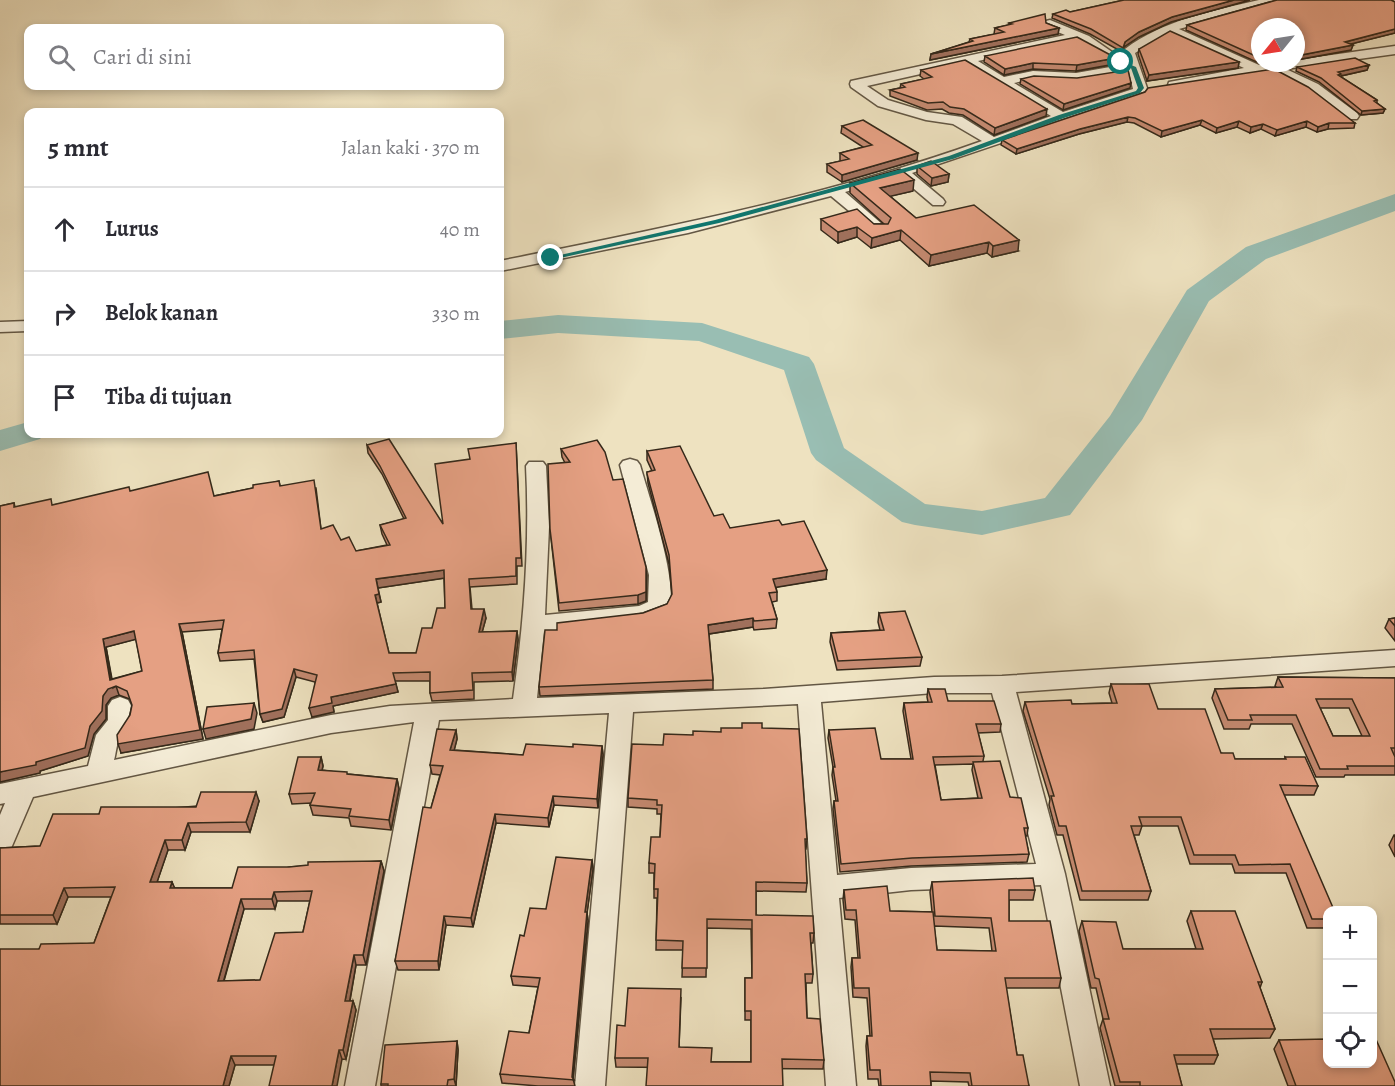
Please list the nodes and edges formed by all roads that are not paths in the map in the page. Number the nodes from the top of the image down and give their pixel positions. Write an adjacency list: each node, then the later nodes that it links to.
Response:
1 (1273, 0): 3 (street)
2 (1050, 24): 4 (street)
3 (1171, 30): 8 (street); 9 (street)
4 (1077, 36): 6 (street); 9 (street)
5 (1395, 50): 7 (street)
6 (969, 61): 12 (street); 16 (street)
7 (1305, 62)
8 (1251, 66)
9 (1134, 67): 12 (street); 13 (street)
10 (1251, 70): 13 (street)
11 (1282, 72): 14 (street)
12 (1002, 81): 15 (street)
13 (1150, 87): 15 (street)
14 (1352, 116)
15 (1062, 117): 16 (street)
16 (993, 142): 17 (street)
17 (902, 172): 18 (street); 19 (street)
18 (833, 190): 20 (street); 21 (street)
19 (938, 202)
20 (880, 230)
21 (504, 265)
22 (24, 326): 23 (street)
23 (0, 327)
24 (630, 465): 26 (street)
25 (536, 466): 26 (street)
26 (536, 624): 32 (street)
27 (1395, 658): 28 (street)
28 (1002, 684): 29 (street); 37 (street)
29 (809, 695): 30 (street); 38 (street)
30 (622, 704): 32 (street); 40 (street)
31 (120, 706): 34 (street)
32 (524, 707): 33 (street)
33 (428, 712): 34 (street); 39 (street)
34 (99, 773): 35 (street)
35 (12, 792): 36 (street)
36 (0, 845)
37 (1052, 874): 38 (street); 42 (street)
38 (825, 888): 41 (street)
39 (360, 1086)
40 (590, 1086)
41 (841, 1086)
42 (1095, 1086)

